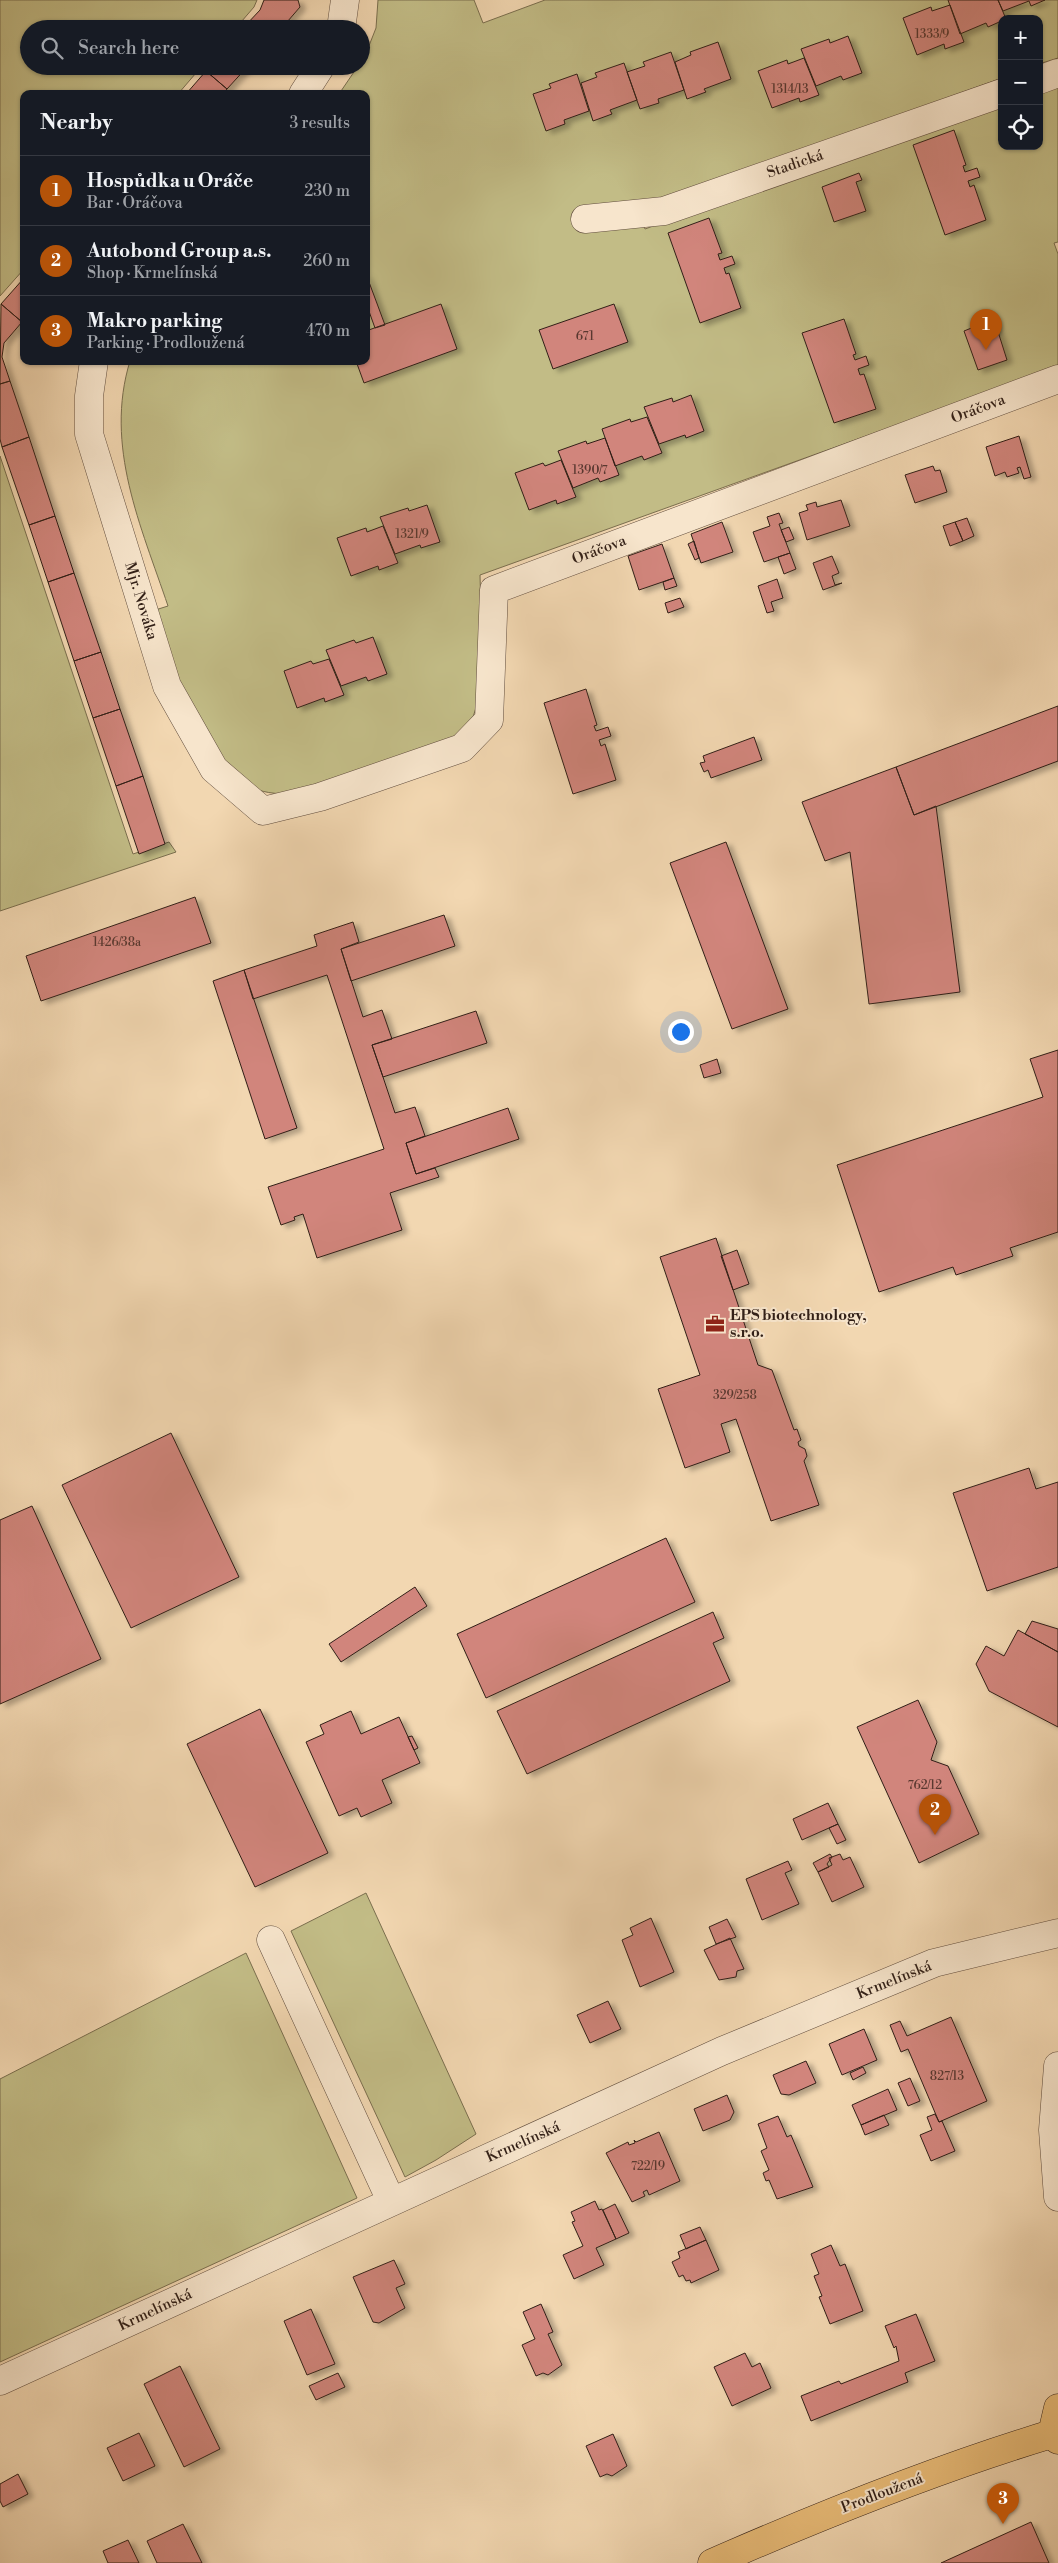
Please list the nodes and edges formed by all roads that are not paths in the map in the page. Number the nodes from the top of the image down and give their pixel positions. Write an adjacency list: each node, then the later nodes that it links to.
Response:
1 (345, 0): 2 (street)
2 (343, 20)
3 (1058, 73): 5 (street)
4 (315, 75): 6 (street)
5 (1043, 79)
6 (306, 90)
7 (998, 94): 8 (street, Stadická)
8 (585, 219)
9 (93, 365): 11 (street, Mjr. Nováka)
10 (1058, 379): 11 (street, Oráčova)
11 (263, 811)
12 (1058, 1933): 16 (street, Krmelínská)
13 (271, 1940): 16 (street)
14 (1058, 2066): 15 (street)
15 (1058, 2197)
16 (391, 2201): 17 (street, Krmelínská)
17 (0, 2381)
18 (1057, 2427): 19 (main road, Prodloužená)
19 (712, 2563)

